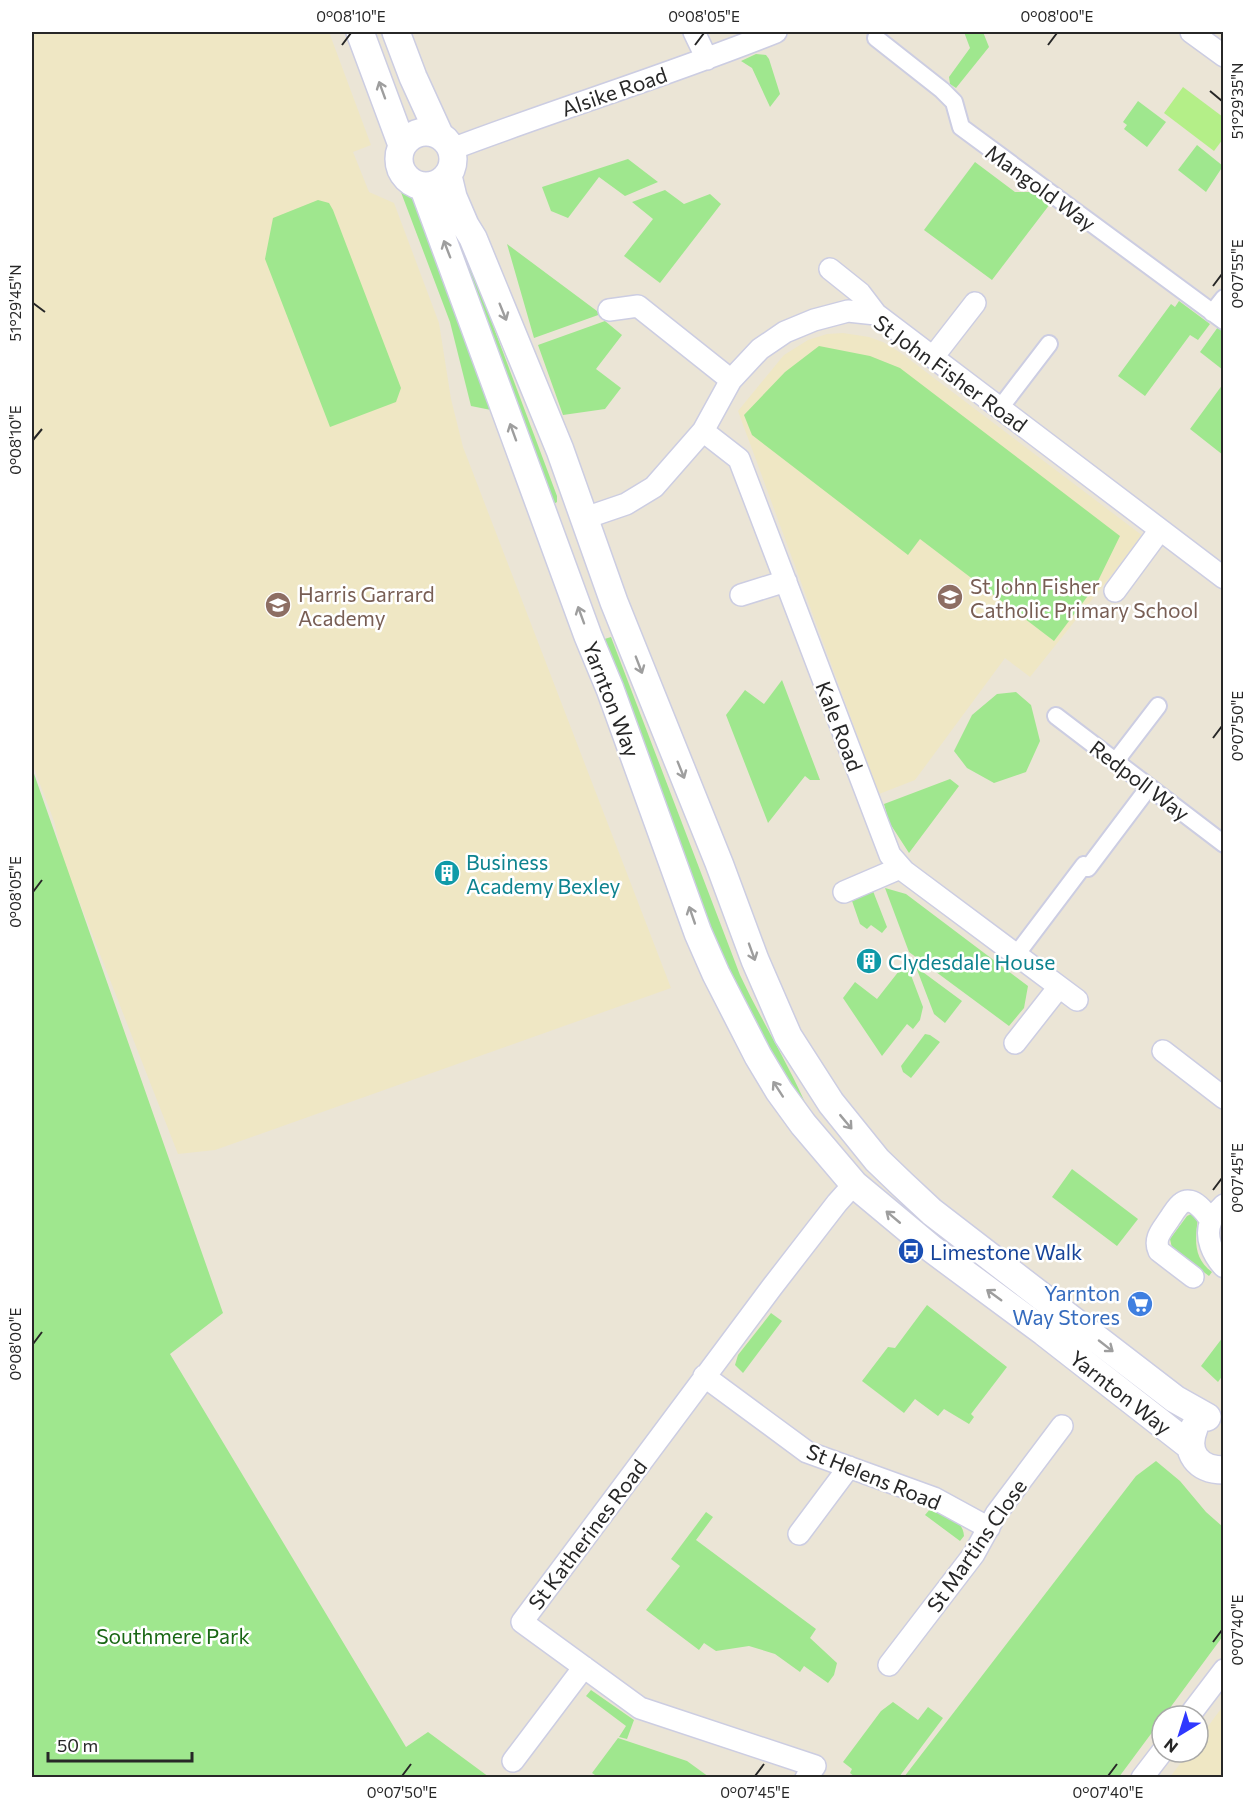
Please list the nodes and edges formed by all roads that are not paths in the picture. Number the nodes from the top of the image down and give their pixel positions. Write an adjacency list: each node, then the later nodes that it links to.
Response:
1 (360, 32): 10 (street, one-way to 1)
2 (396, 32): 9 (street)
3 (694, 32): 8 (street)
4 (776, 32): 8 (street, Alsike Road)
5 (1191, 32): 7 (street)
6 (876, 38): 18 (street, Mangold Way)
7 (1224, 56)
8 (707, 59): 9 (street, Alsike Road)
9 (446, 141): 10 (street); 11 (street, Yarnton Way)
10 (402, 145): 12 (street)
11 (448, 176): 12 (street); 24 (street, Yarnton Way, one-way to 24)
12 (423, 186): 25 (street, Yarnton Way, one-way to 12)
13 (830, 269): 17 (street)
14 (1224, 298): 18 (street)
15 (975, 303): 20 (street)
16 (609, 310): 21 (street)
17 (876, 314): 20 (street, St John Fisher Road); 21 (street, St John Fisher Road)
18 (1218, 317)
19 (1049, 344): 22 (street)
20 (933, 357): 22 (street, St John Fisher Road)
21 (731, 380): 23 (street, St John Fisher Road)
22 (1000, 408): 26 (street, St John Fisher Road)
23 (703, 431): 24 (street, St John Fisher Road); 28 (street, Kale Road)
24 (585, 518): 25 (street); 44 (street, Yarnton Way, one-way to 44)
25 (549, 530): 45 (street, Yarnton Way, one-way to 25)
26 (1160, 530): 27 (street, St John Fisher Road); 29 (street)
27 (1224, 578)
28 (786, 581): 30 (street); 36 (street, Kale Road)
29 (1115, 591)
30 (741, 595)
31 (1158, 706): 33 (street)
32 (1056, 716): 33 (street, Redpoll Way)
33 (1115, 762): 34 (street, Redpoll Way)
34 (1149, 787): 35 (street, Redpoll Way); 38 (street)
35 (1224, 844)
36 (900, 868): 37 (street); 38 (street, Kale Road)
37 (844, 892)
38 (1016, 955): 39 (street, Kale Road)
39 (1059, 987): 40 (street, Kale Road); 41 (street)
40 (1077, 1000)
41 (1015, 1043)
42 (1163, 1052): 43 (street)
43 (1224, 1098)
44 (878, 1160): 45 (street); 50 (street, Yarnton Way, one-way to 50)
45 (854, 1184): 49 (street, St Katherines Road); 52 (street, Yarnton Way, one-way to 45)
46 (1217, 1213): 47 (street); 48 (street)
47 (1224, 1267)
48 (1193, 1277)
49 (704, 1376): 53 (street, St Helens Road); 58 (street, St Katherines Road)
50 (1215, 1416): 52 (street, Yarnton Way)
51 (1062, 1426): 55 (street, St Martins Close)
52 (1190, 1446): 54 (street, Yarnton Way)
53 (849, 1467): 55 (street, St Helens Road); 56 (street)
54 (1224, 1470)
55 (989, 1528): 57 (street, St Martins Close)
56 (799, 1534)
57 (889, 1665)
58 (584, 1667): 61 (street); 63 (street, St Katherines Road)
59 (1224, 1670): 60 (street)
60 (1198, 1704)
61 (513, 1761)
62 (1153, 1764): 64 (street)
63 (811, 1772)
64 (1143, 1778)

